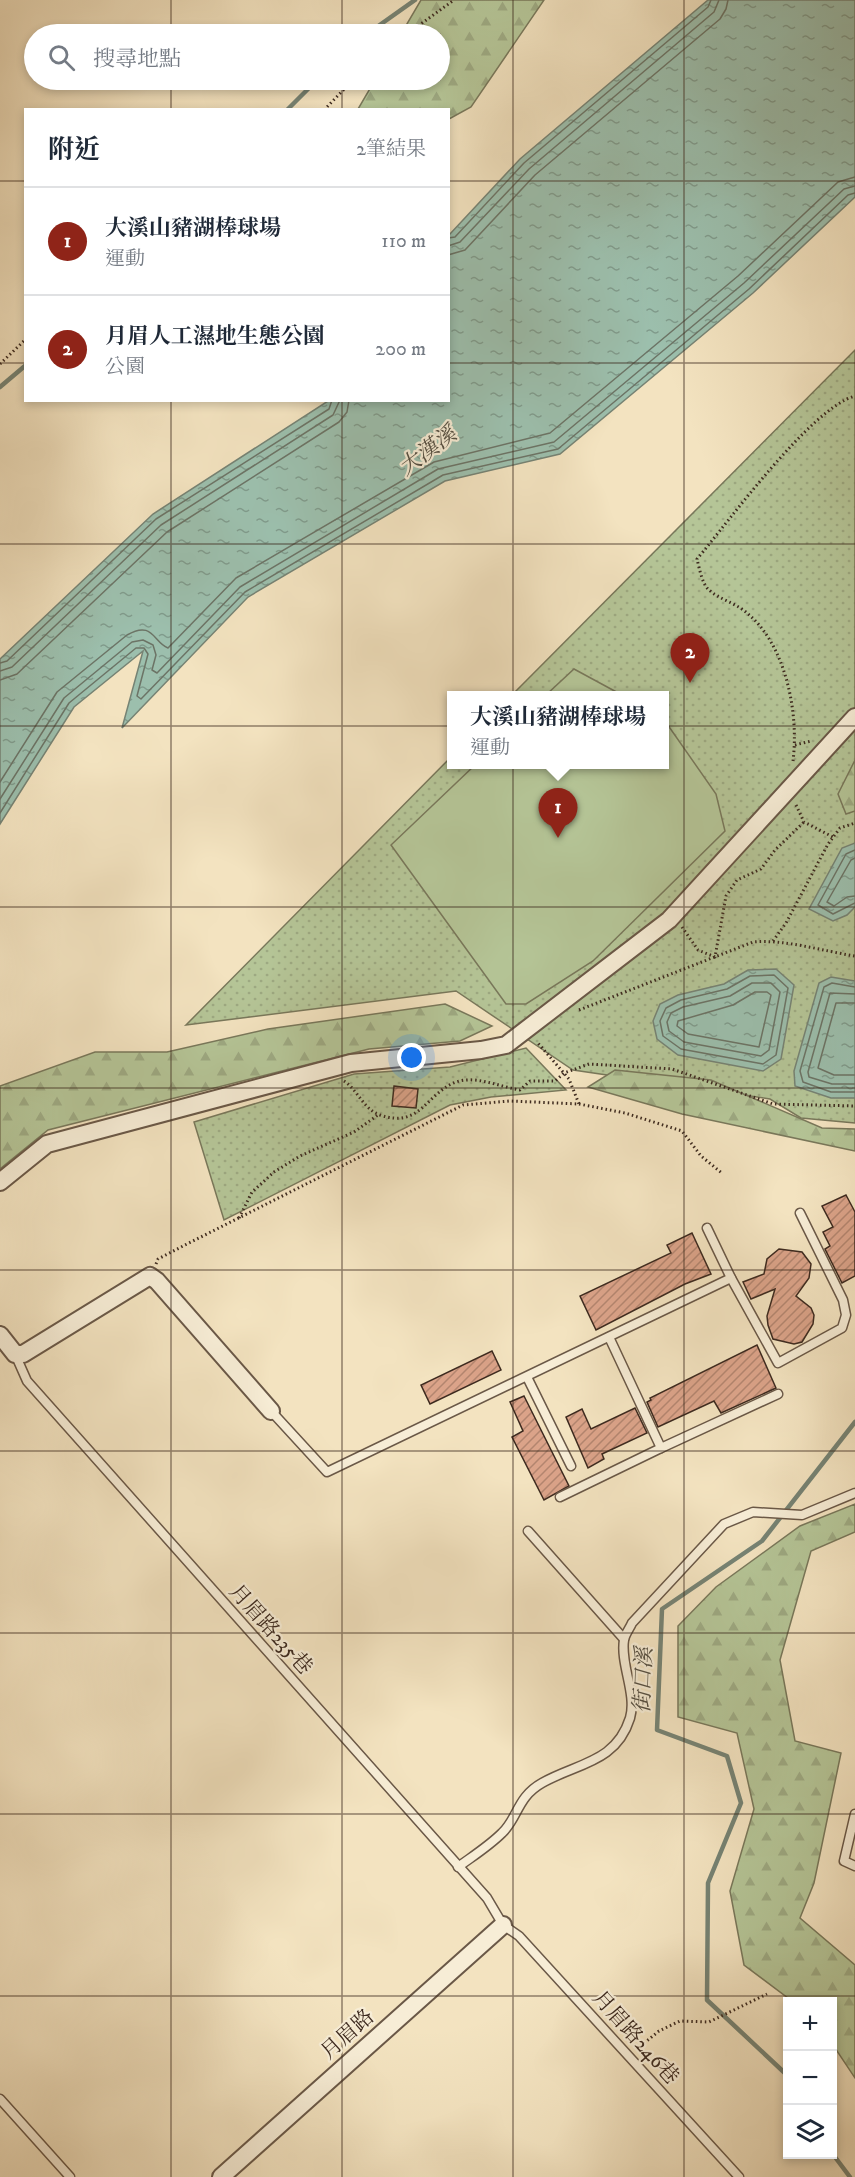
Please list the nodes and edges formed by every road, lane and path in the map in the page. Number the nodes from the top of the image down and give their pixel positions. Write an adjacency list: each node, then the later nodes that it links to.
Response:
1 (454, 0): 2 (path)
2 (420, 24)
3 (343, 90): 4 (path)
4 (326, 108)
5 (24, 341): 6 (path)
6 (0, 364)
7 (855, 396): 9 (path)
8 (855, 717): 10 (street)
9 (795, 745)
10 (789, 790): 11 (path); 14 (street)
11 (804, 822): 13 (path); 17 (path)
12 (855, 823): 13 (path)
13 (834, 837): 15 (path)
14 (674, 915): 17 (path); 19 (street)
15 (773, 940): 16 (path); 17 (path)
16 (855, 956)
17 (715, 957): 18 (path)
18 (572, 1013)
19 (528, 1030): 20 (street); 21 (path)
20 (325, 1070): 24 (path); 26 (street)
21 (564, 1073): 22 (path); 23 (path); 24 (path)
22 (579, 1104): 25 (path); 28 (path)
23 (855, 1106)
24 (378, 1115): 28 (path)
25 (723, 1174)
26 (0, 1182)
27 (800, 1213): 31 (lane)
28 (239, 1219): 30 (path)
29 (707, 1228): 31 (lane)
30 (150, 1276): 34 (street); 37 (street)
31 (731, 1278): 33 (lane)
32 (0, 1335): 34 (street)
33 (609, 1337): 35 (lane); 38 (lane)
34 (15, 1354): 46 (lane, 月眉路235巷)
35 (526, 1377): 37 (lane); 39 (lane)
36 (778, 1394): 38 (lane)
37 (271, 1411)
38 (661, 1448): 41 (lane)
39 (571, 1466)
40 (855, 1493): 43 (lane)
41 (560, 1497)
42 (528, 1531): 43 (lane)
43 (624, 1639): 46 (lane)
44 (855, 1814): 45 (lane)
45 (855, 1866)
46 (458, 1867): 47 (lane, 月眉路235巷)
47 (503, 1925): 49 (lane, 月眉路246巷); 52 (street, 月眉路)
48 (767, 1994): 49 (path)
49 (628, 2056): 53 (lane, 月眉路246巷)
50 (0, 2099): 51 (lane)
51 (70, 2177)
52 (221, 2177)
53 (739, 2177)

